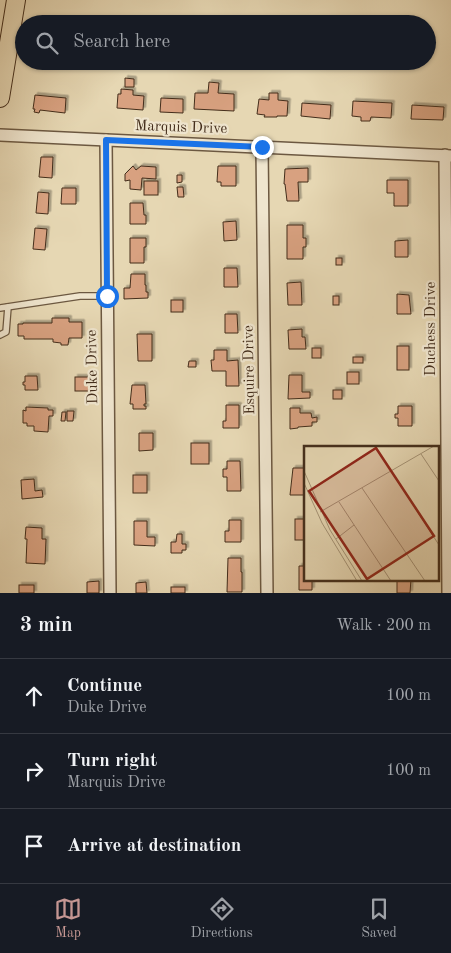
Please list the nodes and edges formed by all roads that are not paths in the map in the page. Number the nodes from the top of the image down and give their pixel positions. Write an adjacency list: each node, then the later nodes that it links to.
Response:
1 (16, 0): 2 (main road)
2 (0, 98)
3 (0, 135): 4 (street, Marquis Drive)
4 (106, 140): 5 (street, Marquis Drive); 7 (street, Duke Drive)
5 (262, 147): 6 (street, Marquis Drive); 13 (street, Esquire Drive)
6 (448, 156): 11 (street, Duchess Drive)
7 (107, 296): 8 (lane); 12 (street, Duke Drive)
8 (8, 307): 9 (lane); 10 (lane)
9 (0, 308)
10 (0, 335)
11 (450, 574): 14 (street, Duchess Drive)
12 (110, 593)
13 (267, 593)
14 (448, 593)

